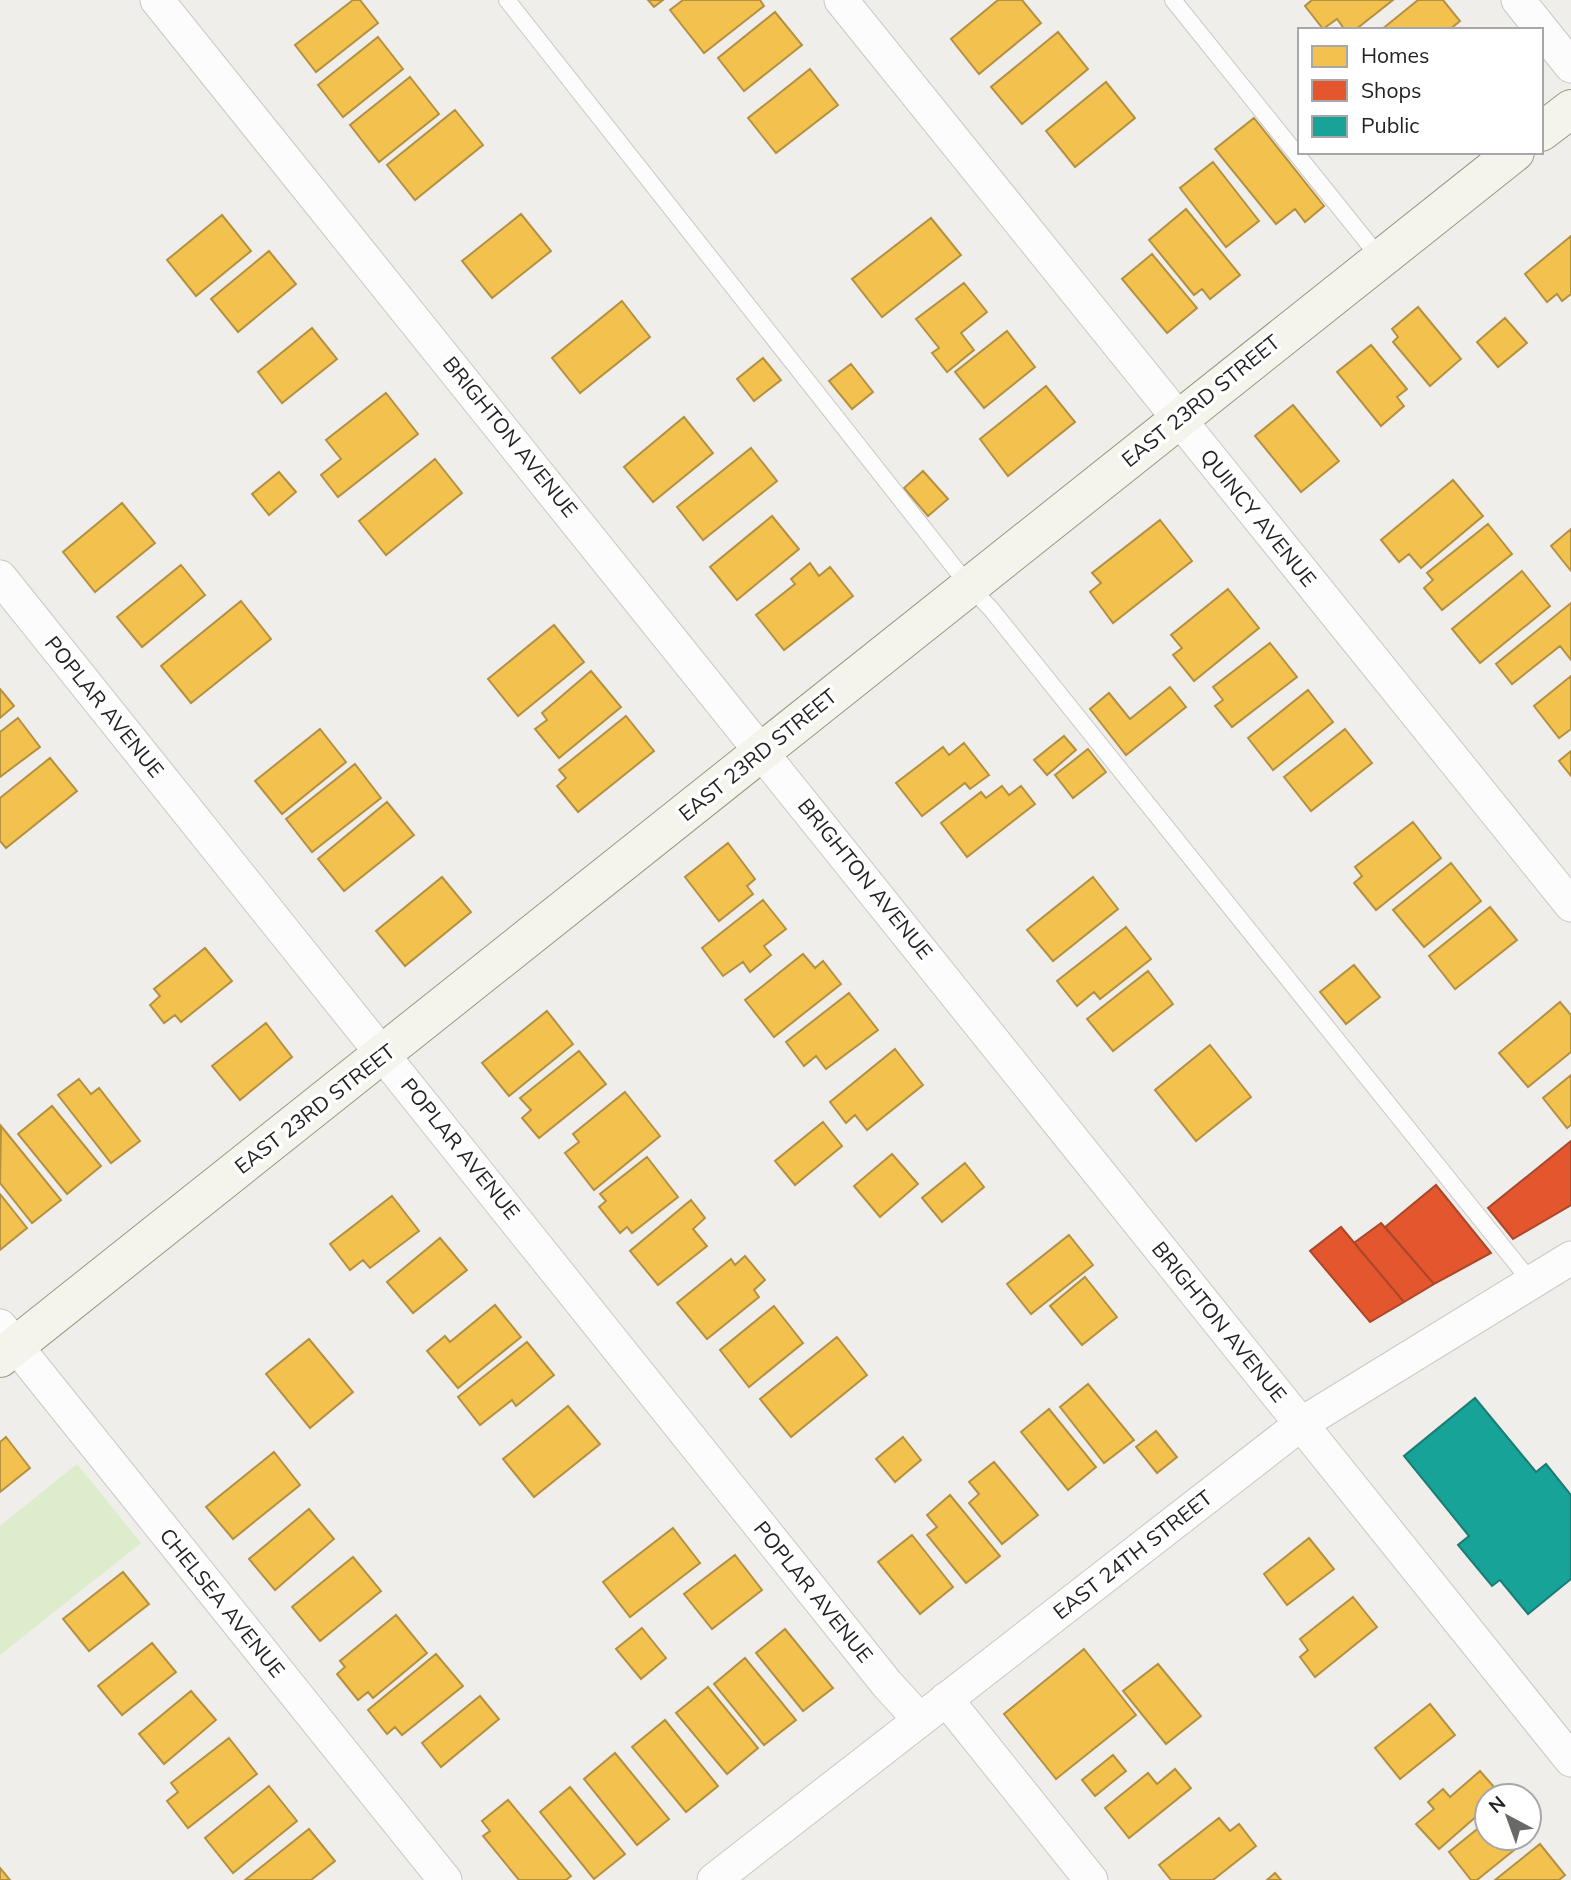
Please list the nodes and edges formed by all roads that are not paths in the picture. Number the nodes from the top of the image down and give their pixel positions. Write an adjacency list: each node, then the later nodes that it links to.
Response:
1 (157, 0): 16 (street, BRIGHTON AVENUE)
2 (507, 0): 15 (lane)
3 (841, 0): 13 (street, QUINCY AVENUE)
4 (1173, 0): 12 (lane)
5 (1518, 0): 6 (street)
6 (1540, 28)
7 (1543, 31): 8 (street)
8 (1571, 66)
9 (1571, 108): 10 (main road)
10 (1543, 130)
11 (1512, 154): 12 (main road, EAST 23RD STREET)
12 (1380, 258): 13 (main road, EAST 23RD STREET)
13 (1179, 419): 15 (main road, EAST 23RD STREET); 17 (street, QUINCY AVENUE)
14 (0, 577): 18 (street, POPLAR AVENUE)
15 (969, 586): 16 (main road, EAST 23RD STREET); 20 (lane)
16 (763, 751): 18 (main road, EAST 23RD STREET); 22 (street, BRIGHTON AVENUE)
17 (1571, 905)
18 (384, 1054): 21 (main road, EAST 23RD STREET); 24 (street, POPLAR AVENUE)
19 (1571, 1258): 20 (street, EAST 24TH STREET)
20 (1532, 1283): 22 (street, EAST 24TH STREET)
21 (5, 1343): 26 (street, CHELSEA AVENUE)
22 (1301, 1424): 23 (street, EAST 24TH STREET); 25 (street, BRIGHTON AVENUE)
23 (946, 1699): 24 (street, EAST 24TH STREET); 28 (street)
24 (920, 1720): 27 (street, EAST 24TH STREET)
25 (1571, 1760)
26 (445, 1880)
27 (714, 1880)
28 (1091, 1880)

